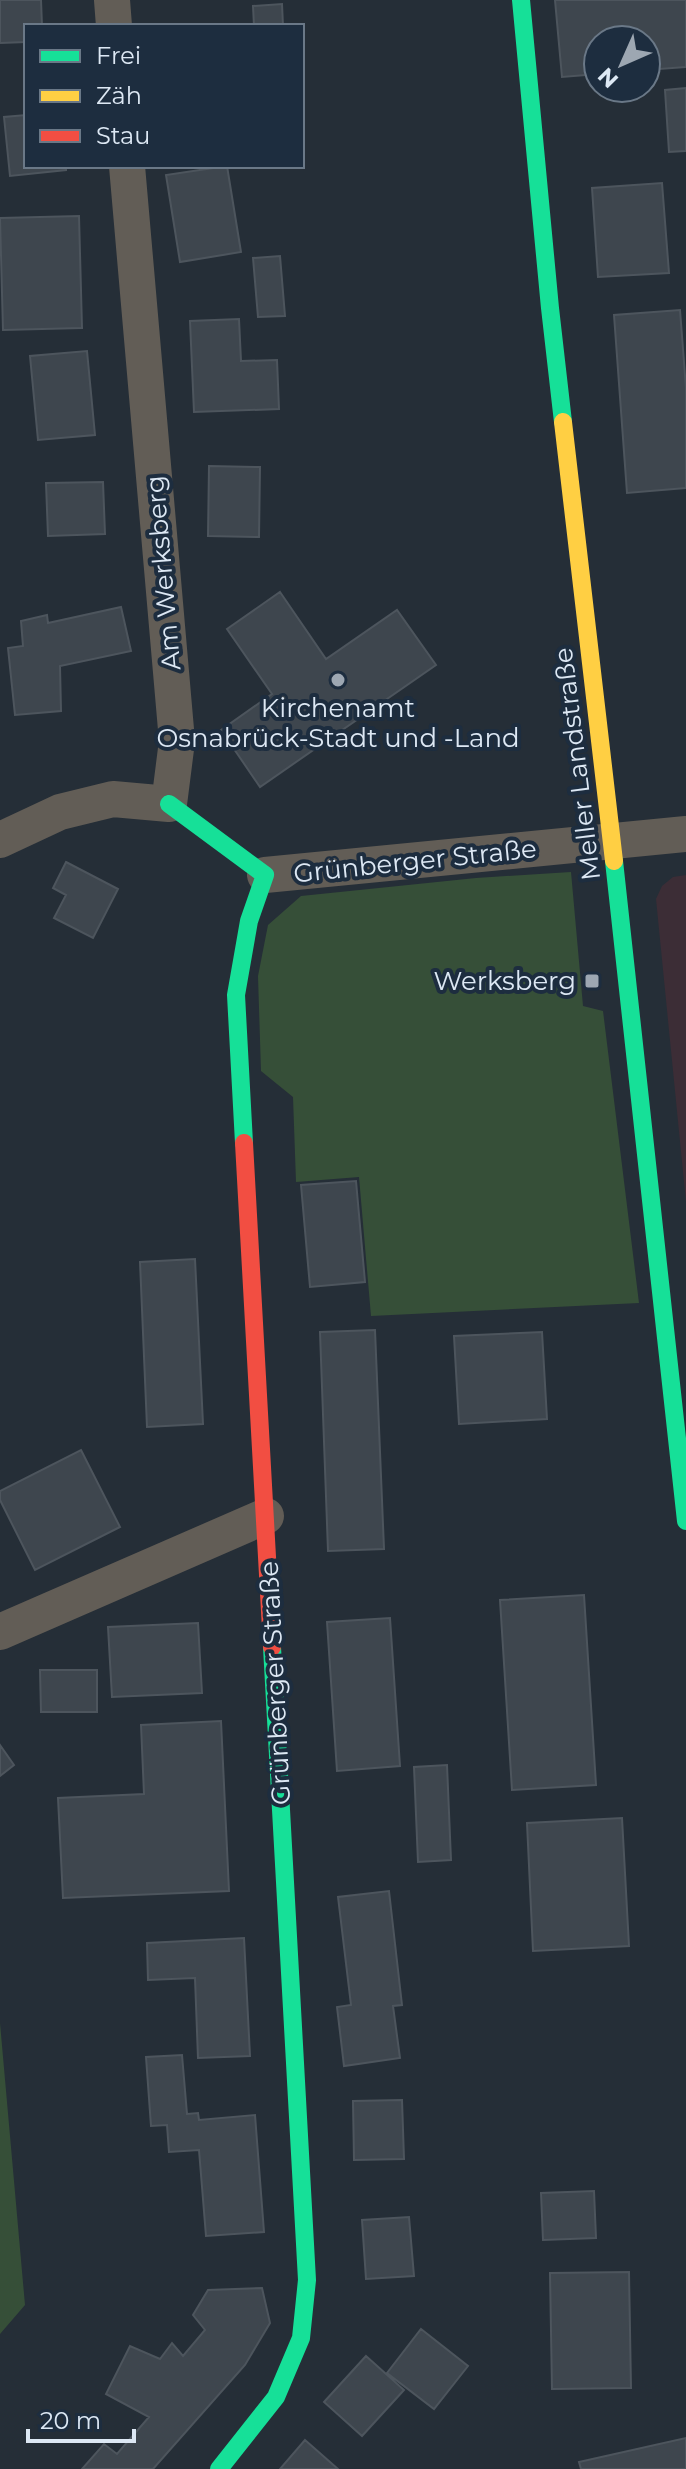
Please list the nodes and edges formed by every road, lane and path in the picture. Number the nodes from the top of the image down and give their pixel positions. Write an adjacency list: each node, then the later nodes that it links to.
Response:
1 (112, 0): 3 (street)
2 (521, 0): 8 (street, Meller Landstraße)
3 (114, 24)
4 (127, 168): 5 (street, Am Werksberg)
5 (169, 804): 7 (street); 9 (street, Grünberger Straße)
6 (686, 834): 8 (street, Grünberger Straße)
7 (0, 840)
8 (612, 842): 9 (street, Grünberger Straße); 11 (street, Meller Landstraße)
9 (265, 875): 10 (street, Grünberger Straße)
10 (266, 1516): 12 (street); 13 (street, Grünberger Straße)
11 (686, 1521)
12 (0, 1632)
13 (219, 2469)

